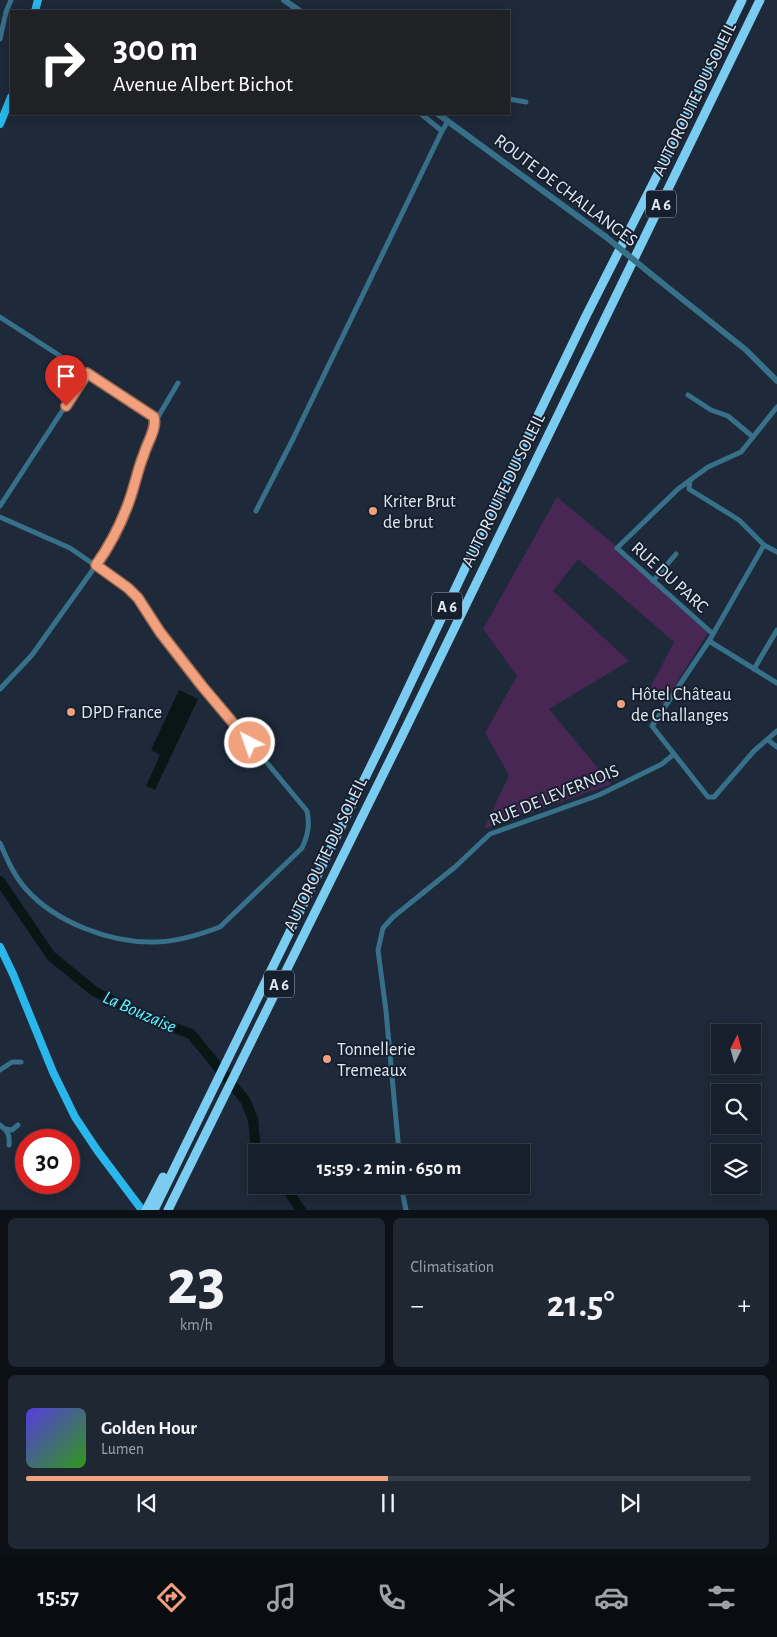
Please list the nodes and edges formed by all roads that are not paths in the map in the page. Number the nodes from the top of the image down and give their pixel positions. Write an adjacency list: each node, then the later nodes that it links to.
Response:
1 (11, 0): 6 (street)
2 (284, 0): 5 (street)
3 (742, 0): 51 (highway, AUTOROUTE DU SOLEIL / A 6)
4 (760, 0): 56 (highway, AUTOROUTE DU SOLEIL / A 6)
5 (299, 10)
6 (0, 39)
7 (510, 98): 9 (street)
8 (10, 99): 13 (main road)
9 (526, 102)
10 (422, 115): 14 (street)
11 (439, 115): 12 (street, ROUTE DE CHALLANGES)
12 (448, 121): 14 (street); 17 (street, ROUTE DE CHALLANGES, bridge)
13 (0, 124)
14 (442, 131): 25 (street)
15 (0, 316): 16 (street)
16 (87, 373): 21 (street); 24 (street)
17 (777, 381)
18 (178, 383): 21 (street)
19 (688, 395): 22 (street)
20 (777, 407): 22 (street)
21 (155, 422): 30 (street)
22 (753, 437): 23 (street)
23 (690, 480): 27 (street); 31 (street, RUE DU PARC)
24 (0, 506)
25 (256, 511)
26 (0, 517): 30 (street)
27 (764, 546): 28 (street); 33 (street)
28 (777, 552)
29 (676, 554): 31 (street)
30 (96, 565): 37 (street); 42 (street)
31 (654, 581): 33 (street, RUE DU PARC)
32 (777, 630): 35 (street)
33 (713, 634): 34 (street)
34 (709, 640): 35 (street); 41 (street)
35 (754, 669): 36 (street)
36 (777, 683)
37 (0, 689)
38 (777, 731): 39 (street)
39 (768, 740): 40 (street); 41 (street)
40 (777, 747)
41 (674, 754): 49 (street, RUE DE LEVERNOIS)
42 (0, 843)
43 (0, 947): 53 (main road)
44 (21, 1062): 45 (street)
45 (0, 1070)
46 (0, 1125): 48 (street)
47 (18, 1125): 48 (street)
48 (6, 1129): 50 (street)
49 (398, 1144)
50 (9, 1145)
51 (177, 1159): 54 (highway); 55 (highway, AUTOROUTE DU SOLEIL / A 6)
52 (403, 1194): 57 (street)
53 (142, 1210)
54 (146, 1210)
55 (154, 1210)
56 (168, 1210)
57 (406, 1210)

